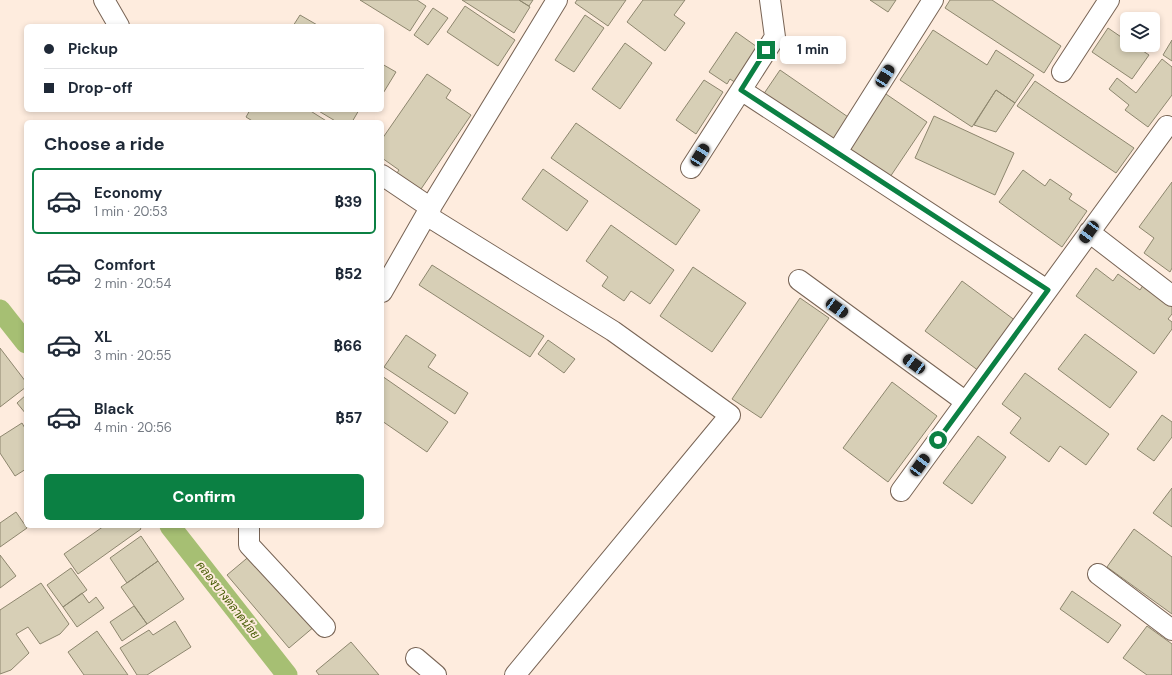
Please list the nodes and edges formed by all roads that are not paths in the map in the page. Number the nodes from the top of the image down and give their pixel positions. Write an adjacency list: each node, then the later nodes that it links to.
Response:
1 (104, 0): 6 (lane)
2 (557, 0): 13 (lane)
3 (770, 0): 8 (lane)
4 (933, 0): 10 (lane)
5 (1109, 0): 7 (lane)
6 (118, 24)
7 (1062, 72)
8 (741, 90): 10 (lane); 11 (lane)
9 (1167, 126): 14 (lane)
10 (837, 152): 17 (lane)
11 (691, 168)
12 (384, 177): 13 (lane)
13 (429, 212): 16 (lane); 27 (lane)
14 (1089, 232): 17 (lane); 18 (lane)
15 (799, 280): 19 (lane)
16 (384, 289)
17 (1048, 290): 19 (lane)
18 (1172, 296)
19 (966, 402): 20 (lane)
20 (901, 491)
21 (249, 528): 23 (lane)
22 (1098, 574): 24 (lane)
23 (325, 627)
24 (1172, 630)
25 (416, 658): 26 (lane)
26 (436, 675)
27 (515, 675)

